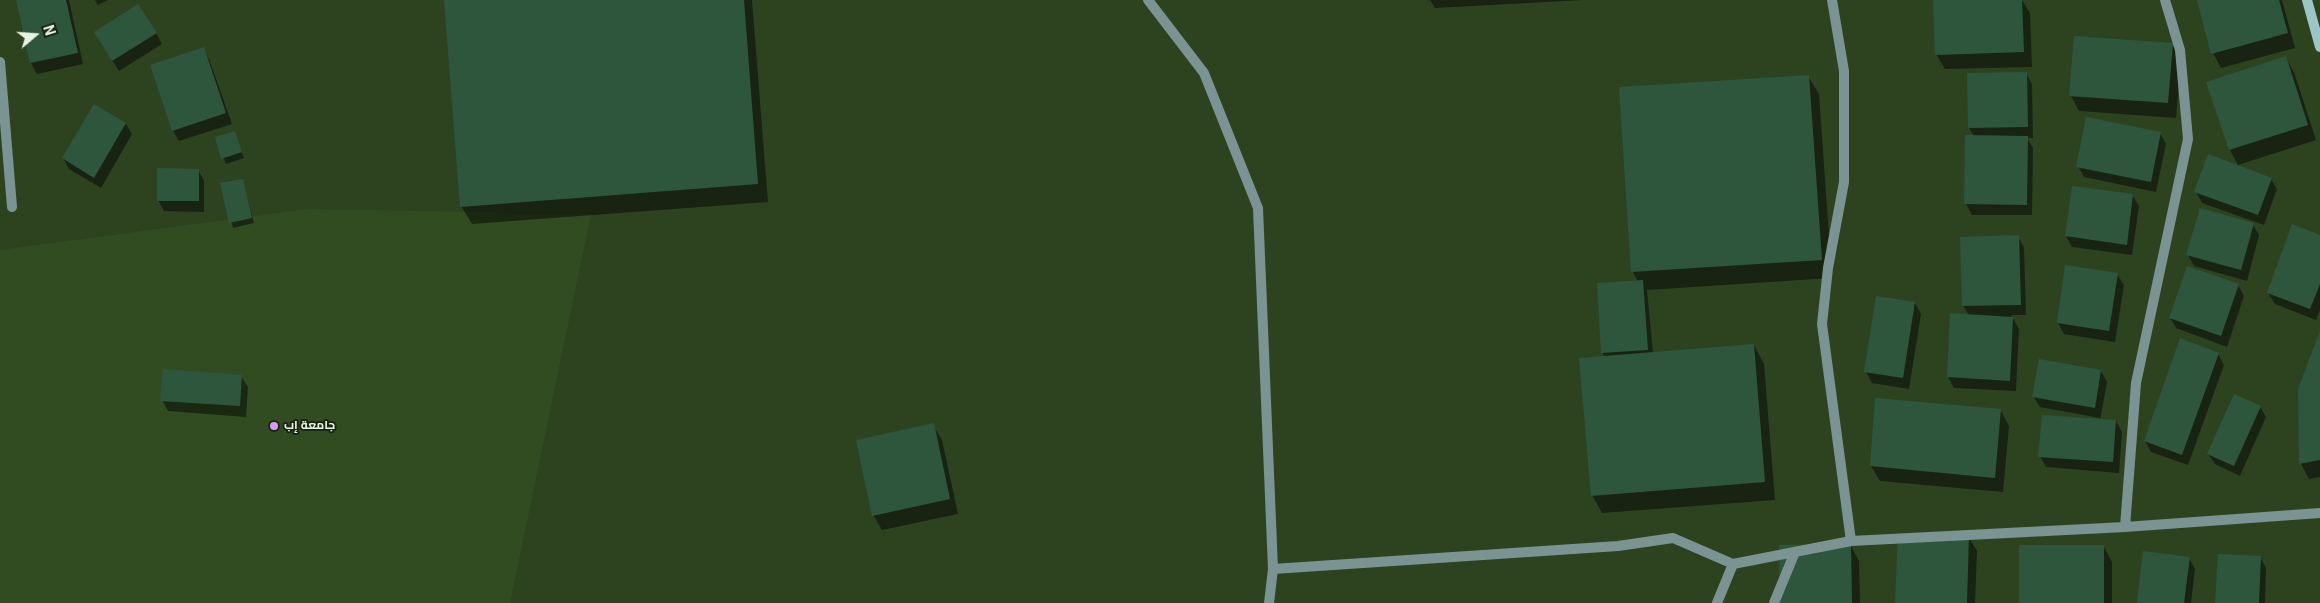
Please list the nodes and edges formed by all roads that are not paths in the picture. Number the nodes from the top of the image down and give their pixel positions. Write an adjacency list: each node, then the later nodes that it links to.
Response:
1 (1148, 0): 13 (street)
2 (1832, 0): 10 (street)
3 (2165, 0): 9 (street)
4 (2307, 0): 5 (street)
5 (2320, 47)
6 (0, 62): 7 (street)
7 (12, 207)
8 (2320, 513): 9 (street)
9 (2125, 527): 10 (street)
10 (1851, 541): 11 (street)
11 (1795, 552): 12 (street); 16 (street)
12 (1734, 564): 13 (street); 15 (street)
13 (1273, 569): 14 (street)
14 (1268, 603)
15 (1717, 603)
16 (1774, 603)

